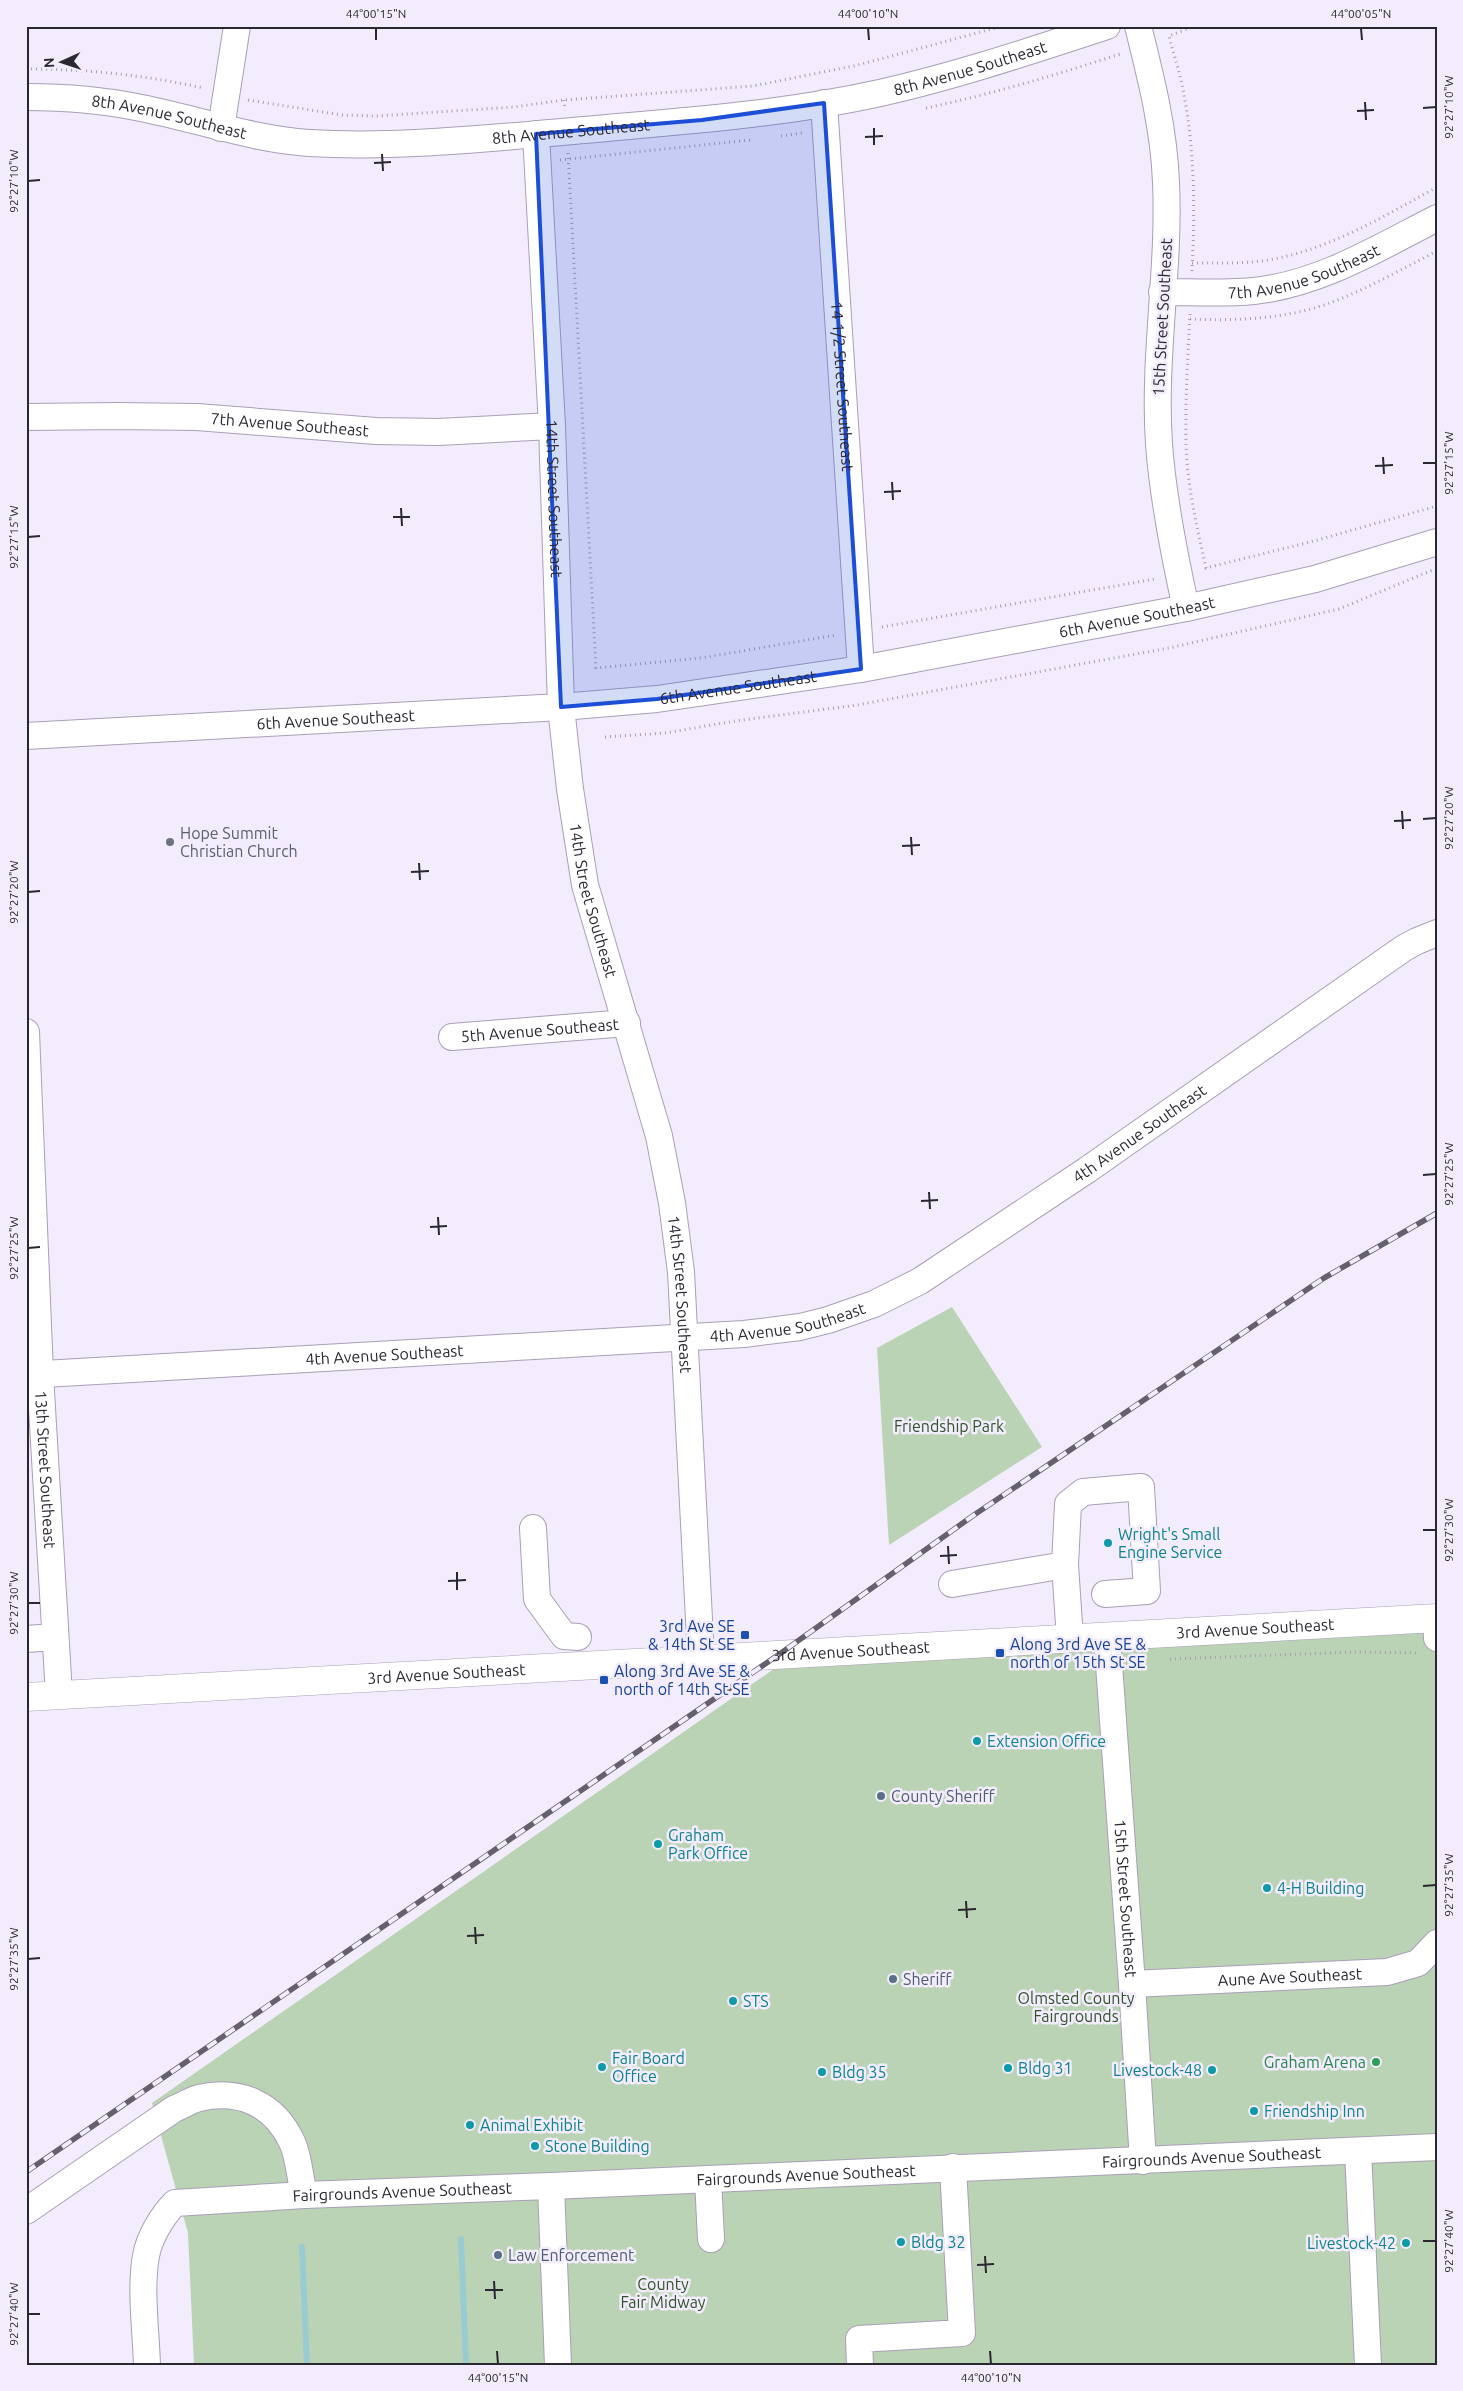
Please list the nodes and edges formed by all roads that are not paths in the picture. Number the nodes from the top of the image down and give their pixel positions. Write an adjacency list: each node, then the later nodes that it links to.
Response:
1 (237, 26): 6 (street)
2 (1108, 26): 5 (street, 8th Avenue Southeast)
3 (1138, 26): 9 (street, 15th Street Southeast)
4 (26, 97): 6 (street, 8th Avenue Southeast)
5 (824, 103): 7 (street, 8th Avenue Southeast); 14 (street, 14 1/2 Street Southeast)
6 (221, 128): 7 (street, 8th Avenue Southeast)
7 (536, 134): 11 (street, 14th Street Southeast)
8 (1437, 218): 9 (street, 7th Avenue Southeast)
9 (1162, 292): 13 (street, 15th Street Southeast)
10 (26, 418): 11 (street, 7th Avenue Southeast)
11 (552, 426): 15 (street, 14th Street Southeast)
12 (1437, 542): 13 (street, 6th Avenue Southeast)
13 (1186, 608): 14 (street, 6th Avenue Southeast)
14 (861, 669): 15 (street, 6th Avenue Southeast)
15 (561, 707): 16 (street, 6th Avenue Southeast); 18 (street, 14th Street Southeast)
16 (26, 736)
17 (1437, 933): 21 (street, 4th Avenue Southeast)
18 (627, 1023): 19 (street, 5th Avenue Southeast); 21 (street, 14th Street Southeast)
19 (452, 1037)
20 (27, 1048): 22 (street, 13th Street Southeast)
21 (684, 1337): 22 (street, 4th Avenue Southeast); 33 (street, 14th Street Southeast)
22 (33, 1374): 28 (street, 13th Street Southeast)
23 (533, 1528): 29 (street)
24 (1065, 1565): 25 (street); 26 (street); 32 (street)
25 (952, 1584)
26 (1105, 1594)
27 (1434, 1632): 30 (main road, 3rd Avenue Southeast)
28 (55, 1637): 31 (street); 34 (street, 13th Street Southeast)
29 (578, 1637)
30 (1107, 1637): 32 (main road, 3rd Avenue Southeast); 37 (street, 15th Street Southeast)
31 (26, 1639)
32 (1070, 1639): 33 (main road, 3rd Avenue Southeast)
33 (701, 1658): 34 (main road, 3rd Avenue Southeast)
34 (59, 1695): 35 (main road, 3rd Avenue Southeast)
35 (26, 1697)
36 (1437, 1943): 37 (street, Aune Ave Southeast)
37 (1132, 1984): 40 (street, 15th Street Southeast)
38 (1437, 2147): 39 (street, Fairgrounds Avenue Southeast)
39 (1358, 2151): 40 (street, Fairgrounds Avenue Southeast); 50 (street)
40 (1143, 2161): 41 (street, Fairgrounds Avenue Southeast)
41 (953, 2167): 42 (street, Fairgrounds Avenue Southeast); 49 (street)
42 (708, 2179): 43 (street, Fairgrounds Avenue Southeast); 46 (street)
43 (552, 2186): 44 (street, Fairgrounds Avenue Southeast); 48 (street)
44 (304, 2195): 45 (street); 47 (street, Fairgrounds Avenue Southeast)
45 (26, 2211)
46 (711, 2240)
47 (147, 2365)
48 (558, 2365)
49 (860, 2365)
50 (1368, 2365)

